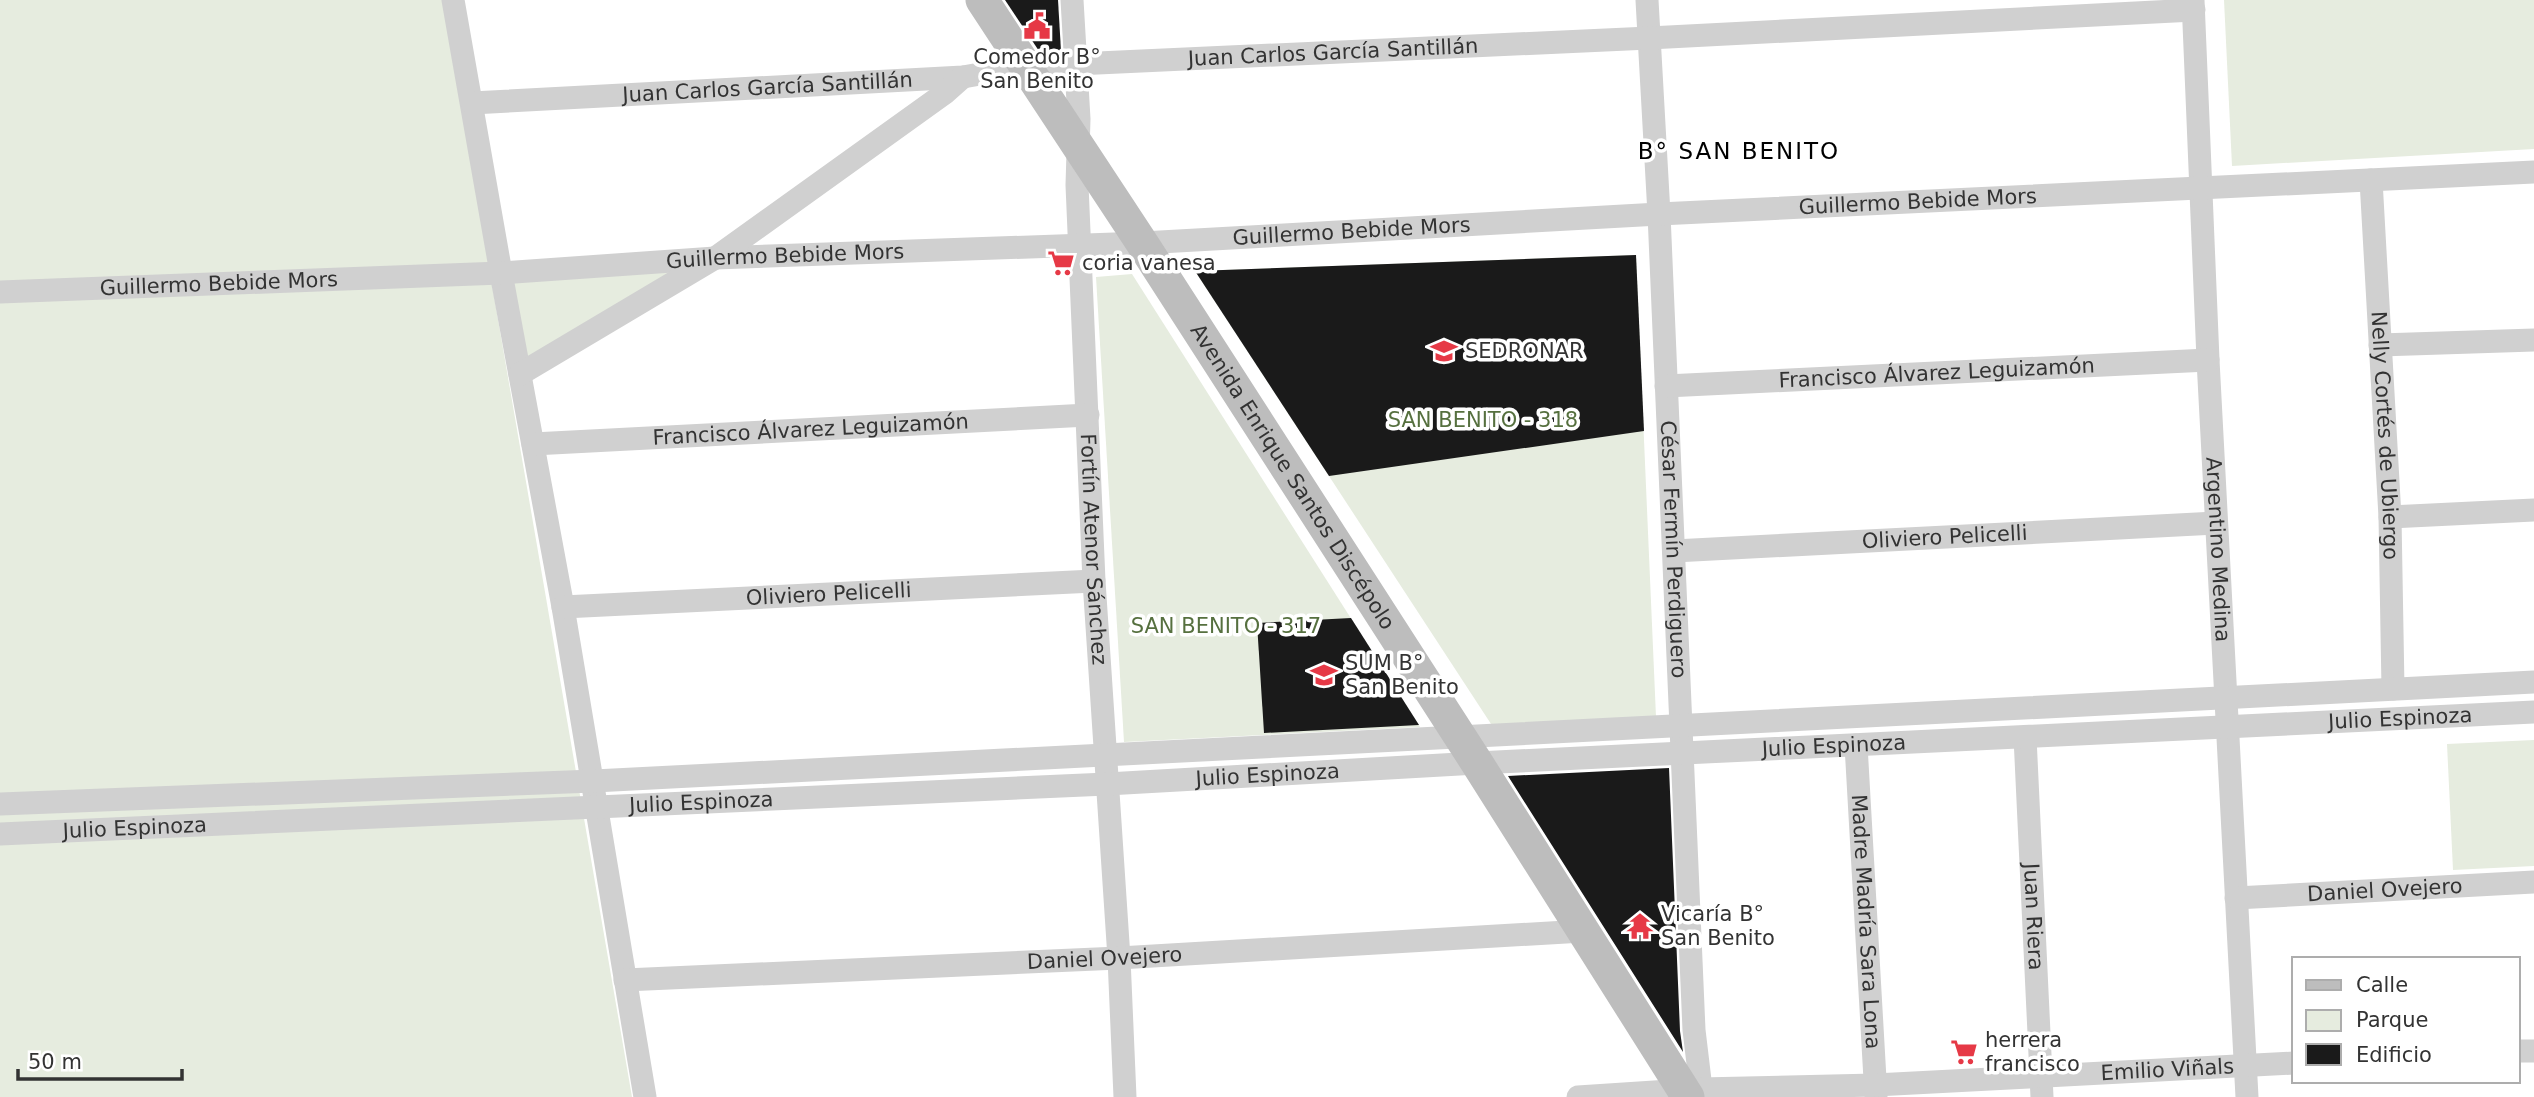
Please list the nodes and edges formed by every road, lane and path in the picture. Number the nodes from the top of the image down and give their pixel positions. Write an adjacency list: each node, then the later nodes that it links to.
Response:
1 (453, 0): 10 (street)
2 (982, 0): 8 (main road, Avenida Enrique Santos Discépolo)
3 (1072, 0): 7 (street, Fortín Atenor Sánchez)
4 (1647, 0): 6 (street, César Fermín Perdiguero)
5 (2193, 5): 6 (street, Juan Carlos García Santillán); 14 (street, Argentino Medina)
6 (1649, 38): 7 (street, Juan Carlos García Santillán); 15 (street, César Fermín Perdiguero)
7 (1076, 64): 8 (street, Juan Carlos García Santillán); 11 (street, Fortín Atenor Sánchez)
8 (1025, 66): 9 (street, Juan Carlos García Santillán); 11 (main road, Avenida Enrique Santos Discépolo)
9 (963, 77): 10 (street, Juan Carlos García Santillán); 18 (street)
10 (472, 103): 19 (street)
11 (1078, 146): 16 (main road, Avenida Enrique Santos Discépolo); 17 (street, Fortín Atenor Sánchez)
12 (2534, 172): 13 (street, Guillermo Bebide Mors)
13 (2371, 180): 14 (street, Guillermo Bebide Mors); 22 (street, Nelly Cortés de Ubiergo)
14 (2200, 188): 15 (street, Guillermo Bebide Mors); 23 (street, Argentino Medina)
15 (1659, 214): 16 (street, Guillermo Bebide Mors); 25 (street, César Fermín Perdiguero)
16 (1142, 243): 17 (street, Guillermo Bebide Mors); 42 (main road, Avenida Enrique Santos Discépolo)
17 (1080, 246): 18 (street, Guillermo Bebide Mors); 26 (street, Fortín Atenor Sánchez)
18 (715, 258): 19 (street, Guillermo Bebide Mors); 24 (street)
19 (501, 273): 20 (street, Guillermo Bebide Mors); 24 (street)
20 (0, 292)
21 (2534, 340): 22 (street)
22 (2380, 345): 29 (street, Nelly Cortés de Ubiergo)
23 (2208, 360): 25 (street, Francisco Álvarez Leguizamón); 30 (street, Argentino Medina)
24 (520, 374): 27 (street)
25 (1666, 386): 31 (street, César Fermín Perdiguero)
26 (1088, 415): 27 (street, Francisco Álvarez Leguizamón); 32 (street, Fortín Atenor Sánchez)
27 (533, 444): 33 (street)
28 (2534, 510): 29 (street)
29 (2389, 517): 35 (street, Nelly Cortés de Ubiergo)
30 (2216, 523): 31 (street, Oliviero Pelicelli); 36 (street, Argentino Medina)
31 (1674, 551): 38 (street, César Fermín Perdiguero)
32 (1094, 581): 33 (street, Oliviero Pelicelli); 44 (street, Fortín Atenor Sánchez)
33 (563, 607): 45 (street)
34 (2534, 682): 35 (street, Julio Espinoza)
35 (2393, 690): 36 (street, Julio Espinoza)
36 (2226, 698): 38 (street, Julio Espinoza); 39 (street, Argentino Medina)
37 (2534, 712): 39 (street, Julio Espinoza)
38 (1682, 724): 42 (street, Julio Espinoza); 43 (street, César Fermín Perdiguero)
39 (2228, 727): 40 (street, Julio Espinoza); 51 (street, Argentino Medina)
40 (2025, 737): 41 (street, Julio Espinoza); 57 (street, Juan Riera)
41 (1856, 745): 43 (street, Julio Espinoza); 58 (street, Madre Madría Sara Lona)
42 (1469, 750): 43 (street, Julio Espinoza); 44 (street, Julio Espinoza); 46 (street, Julio Espinoza); 52 (main road, Avenida Enrique Santos Discépolo)
43 (1684, 753): 59 (street, César Fermín Perdiguero)
44 (1105, 755): 45 (street, Julio Espinoza); 46 (street, Fortín Atenor Sánchez)
45 (594, 781): 47 (street, Julio Espinoza); 48 (street)
46 (1107, 784): 48 (street, Julio Espinoza); 53 (street, Fortín Atenor Sánchez)
47 (0, 804)
48 (598, 806): 49 (street, Julio Espinoza); 54 (street)
49 (0, 835)
50 (2534, 882): 51 (street, Daniel Ovejero)
51 (2236, 898): 56 (street, Argentino Medina)
52 (1583, 931): 53 (street, Daniel Ovejero); 59 (main road, Avenida Enrique Santos Discépolo)
53 (1119, 958): 54 (street, Daniel Ovejero); 61 (street, Fortín Atenor Sánchez)
54 (625, 980): 60 (street)
55 (2292, 1063): 56 (street, Emilio Viñals)
56 (2245, 1066): 57 (street, Emilio Viñals); 63 (street, Argentino Medina)
57 (2042, 1086): 58 (street, Emilio Viñals)
58 (1876, 1091): 59 (street, Emilio Viñals)
59 (1694, 1094): 62 (street, Emilio Viñals)
60 (645, 1097)
61 (1125, 1097)
62 (1578, 1097)
63 (2247, 1097)

